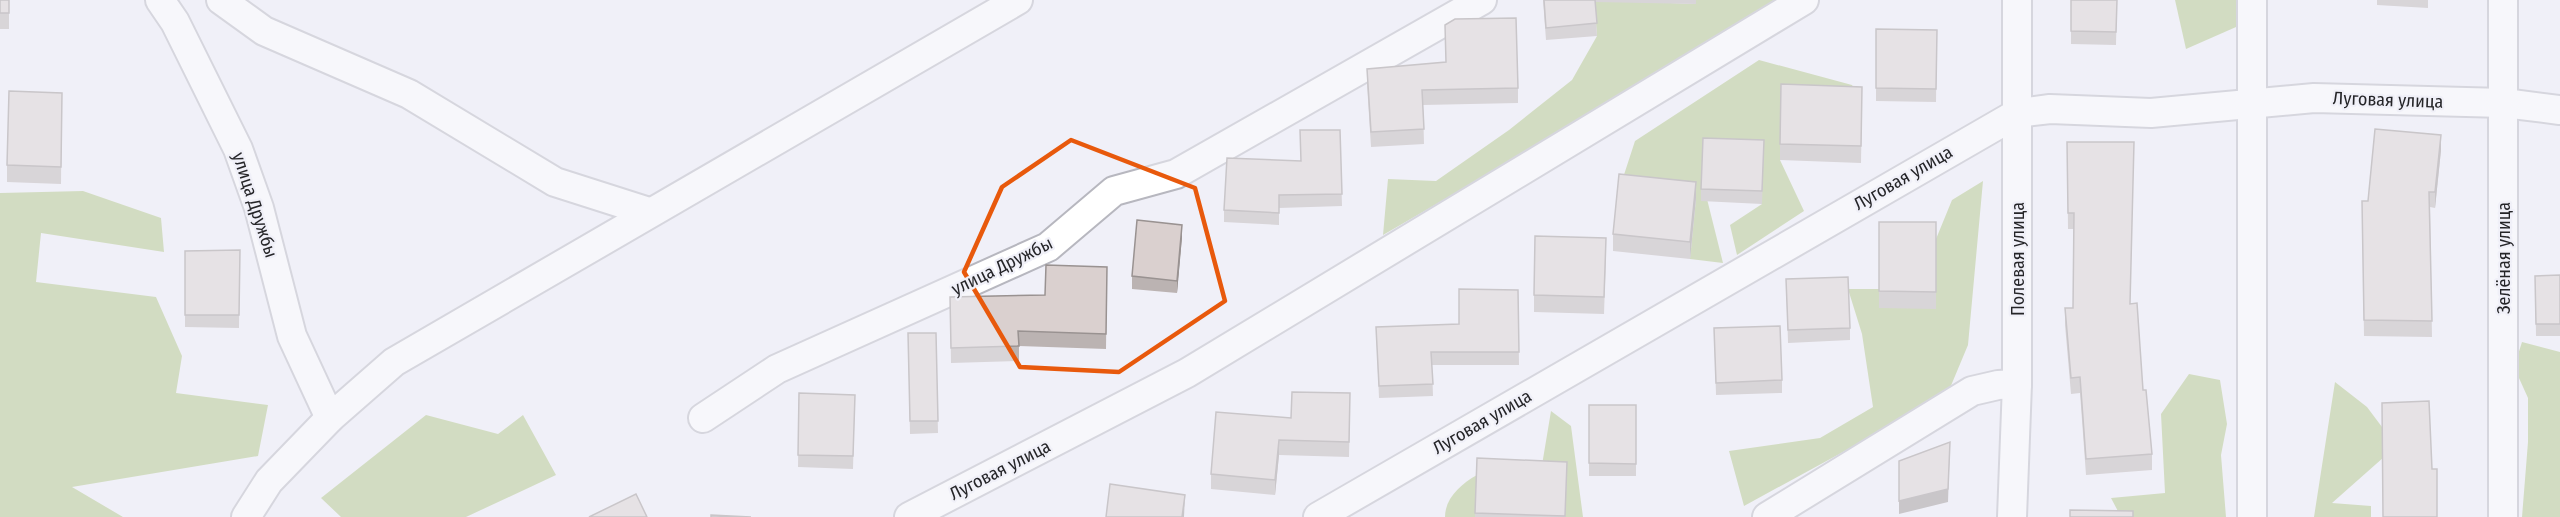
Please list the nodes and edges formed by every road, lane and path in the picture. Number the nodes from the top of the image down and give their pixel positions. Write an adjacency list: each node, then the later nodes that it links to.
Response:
1 (160, 0): 15 (street, улица Дружбы)
2 (221, 0): 13 (street)
3 (1018, 0): 13 (street)
4 (1482, 0): 16 (street, улица Дружбы)
5 (1804, 0): 18 (street, Луговая улица)
6 (2018, 0): 12 (street, Полевая улица)
7 (2252, 0): 9 (street)
8 (2503, 0): 10 (street, Зелёная улица)
9 (2252, 103): 10 (street, Луговая улица); 12 (street, Луговая улица); 22 (street)
10 (2504, 103): 11 (street, Луговая улица); 23 (street, Зелёная улица)
11 (2560, 110)
12 (2018, 113): 14 (street, Полевая улица); 19 (street, Луговая улица)
13 (649, 212): 15 (street)
14 (2017, 384): 20 (street); 21 (street, Полевая улица)
15 (330, 418): 17 (street)
16 (703, 418)
17 (246, 517)
18 (909, 517)
19 (1318, 517)
20 (1767, 517)
21 (2012, 517)
22 (2252, 517)
23 (2503, 517)

